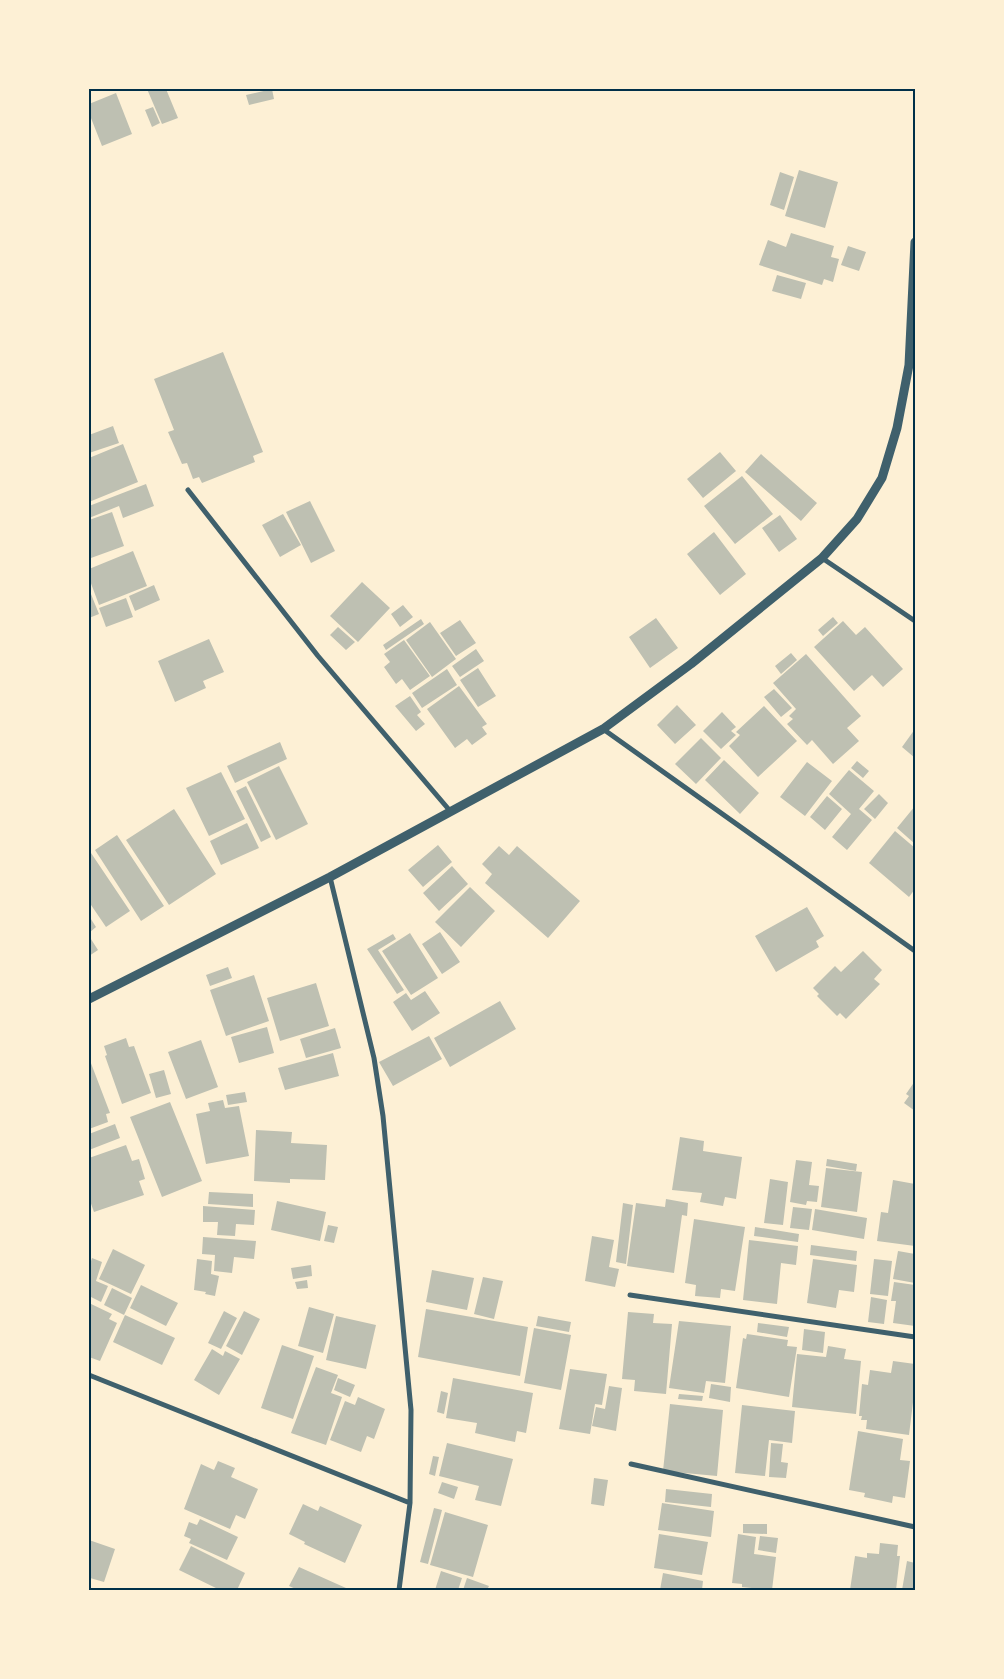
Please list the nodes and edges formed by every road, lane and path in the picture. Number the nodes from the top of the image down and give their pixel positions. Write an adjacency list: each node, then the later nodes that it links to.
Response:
1 (915, 242): 3 (street)
2 (188, 490): 6 (street)
3 (822, 558): 4 (street); 5 (street)
4 (915, 621)
5 (604, 728): 6 (street); 8 (street)
6 (451, 812): 7 (street)
7 (330, 877): 9 (street); 14 (street)
8 (915, 951)
9 (89, 998)
10 (630, 1295): 11 (street)
11 (915, 1337)
12 (89, 1375): 14 (street)
13 (630, 1464): 15 (street)
14 (410, 1503): 16 (street)
15 (915, 1527)
16 (399, 1590)

